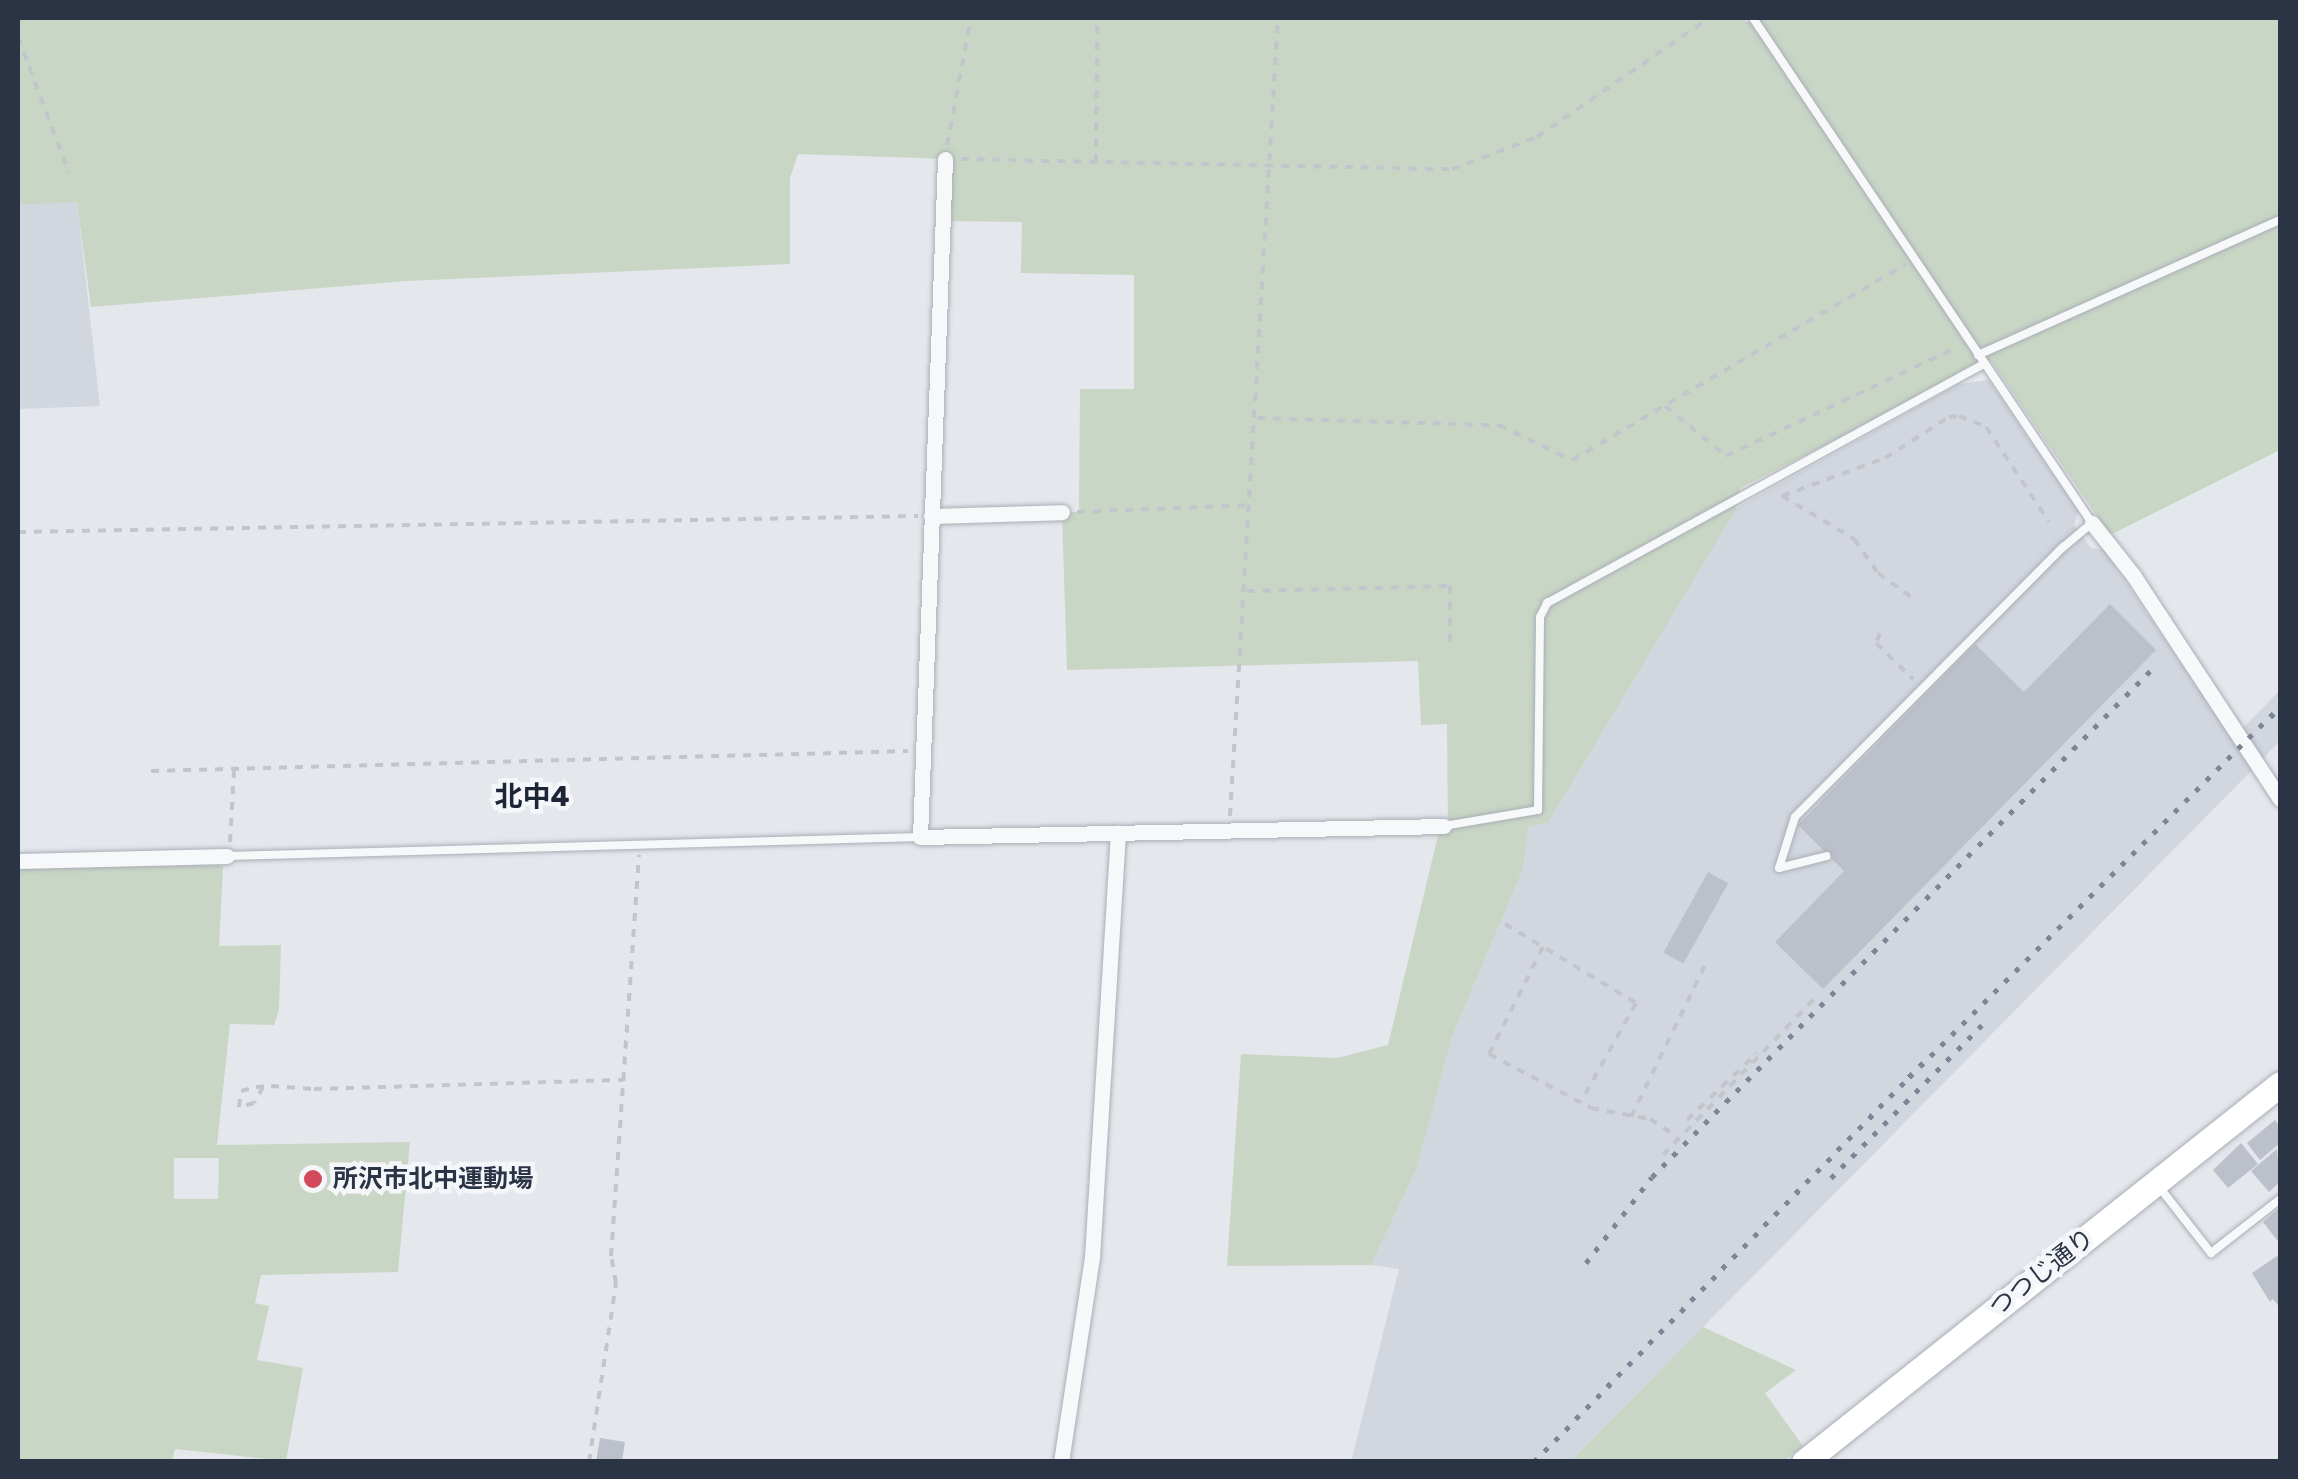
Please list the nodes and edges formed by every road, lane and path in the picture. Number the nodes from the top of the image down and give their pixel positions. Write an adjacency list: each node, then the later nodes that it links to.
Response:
1 (971, 18): 7 (path)
2 (1097, 18): 8 (path)
3 (1278, 18): 9 (path)
4 (1709, 18): 9 (path)
5 (1754, 18): 12 (lane)
6 (18, 38): 10 (path)
7 (945, 159): 8 (path); 19 (street)
8 (1096, 162): 9 (path)
9 (1270, 166): 16 (path)
10 (69, 173)
11 (2280, 220): 14 (lane)
12 (1914, 259): 13 (lane); 15 (path)
13 (1970, 342): 14 (lane); 15 (path)
14 (1981, 360): 21 (lane); 32 (lane)
15 (1664, 406): 16 (path)
16 (1257, 418): 17 (path)
17 (1252, 505): 18 (path); 23 (path)
18 (1062, 512): 19 (street)
19 (931, 516): 22 (path); 28 (street)
20 (2048, 522): 24 (path)
21 (2092, 523): 27 (lane); 31 (street)
22 (18, 532)
23 (1246, 591): 26 (path); 33 (path)
24 (1917, 601)
25 (1880, 633): 27 (path)
26 (1450, 648)
27 (1922, 688): 38 (lane)
28 (923, 750): 29 (path); 35 (street)
29 (234, 770): 30 (path); 37 (path)
30 (151, 771)
31 (2279, 792)
32 (1444, 826): 33 (street)
33 (1229, 831): 34 (street)
34 (1118, 833): 35 (street); 54 (street)
35 (920, 837): 36 (lane)
36 (640, 845): 37 (lane); 43 (path)
37 (227, 856): 39 (street)
38 (1827, 856)
39 (18, 861)
40 (1506, 924): 41 (path)
41 (1543, 946): 46 (path); 46 (path)
42 (1707, 962): 47 (path)
43 (624, 1080): 45 (path); 53 (path)
44 (2280, 1084): 51 (main road, つつじ通り)
45 (263, 1086): 45 (path)
46 (1581, 1102): 47 (path)
47 (1631, 1117): 49 (path)
48 (1687, 1120): 49 (path)
49 (1678, 1137): 50 (path)
50 (1662, 1155)
51 (2156, 1183): 52 (lane); 55 (main road, つつじ通り)
52 (2280, 1200)
53 (589, 1462)
54 (1061, 1462)
55 (1804, 1462)

